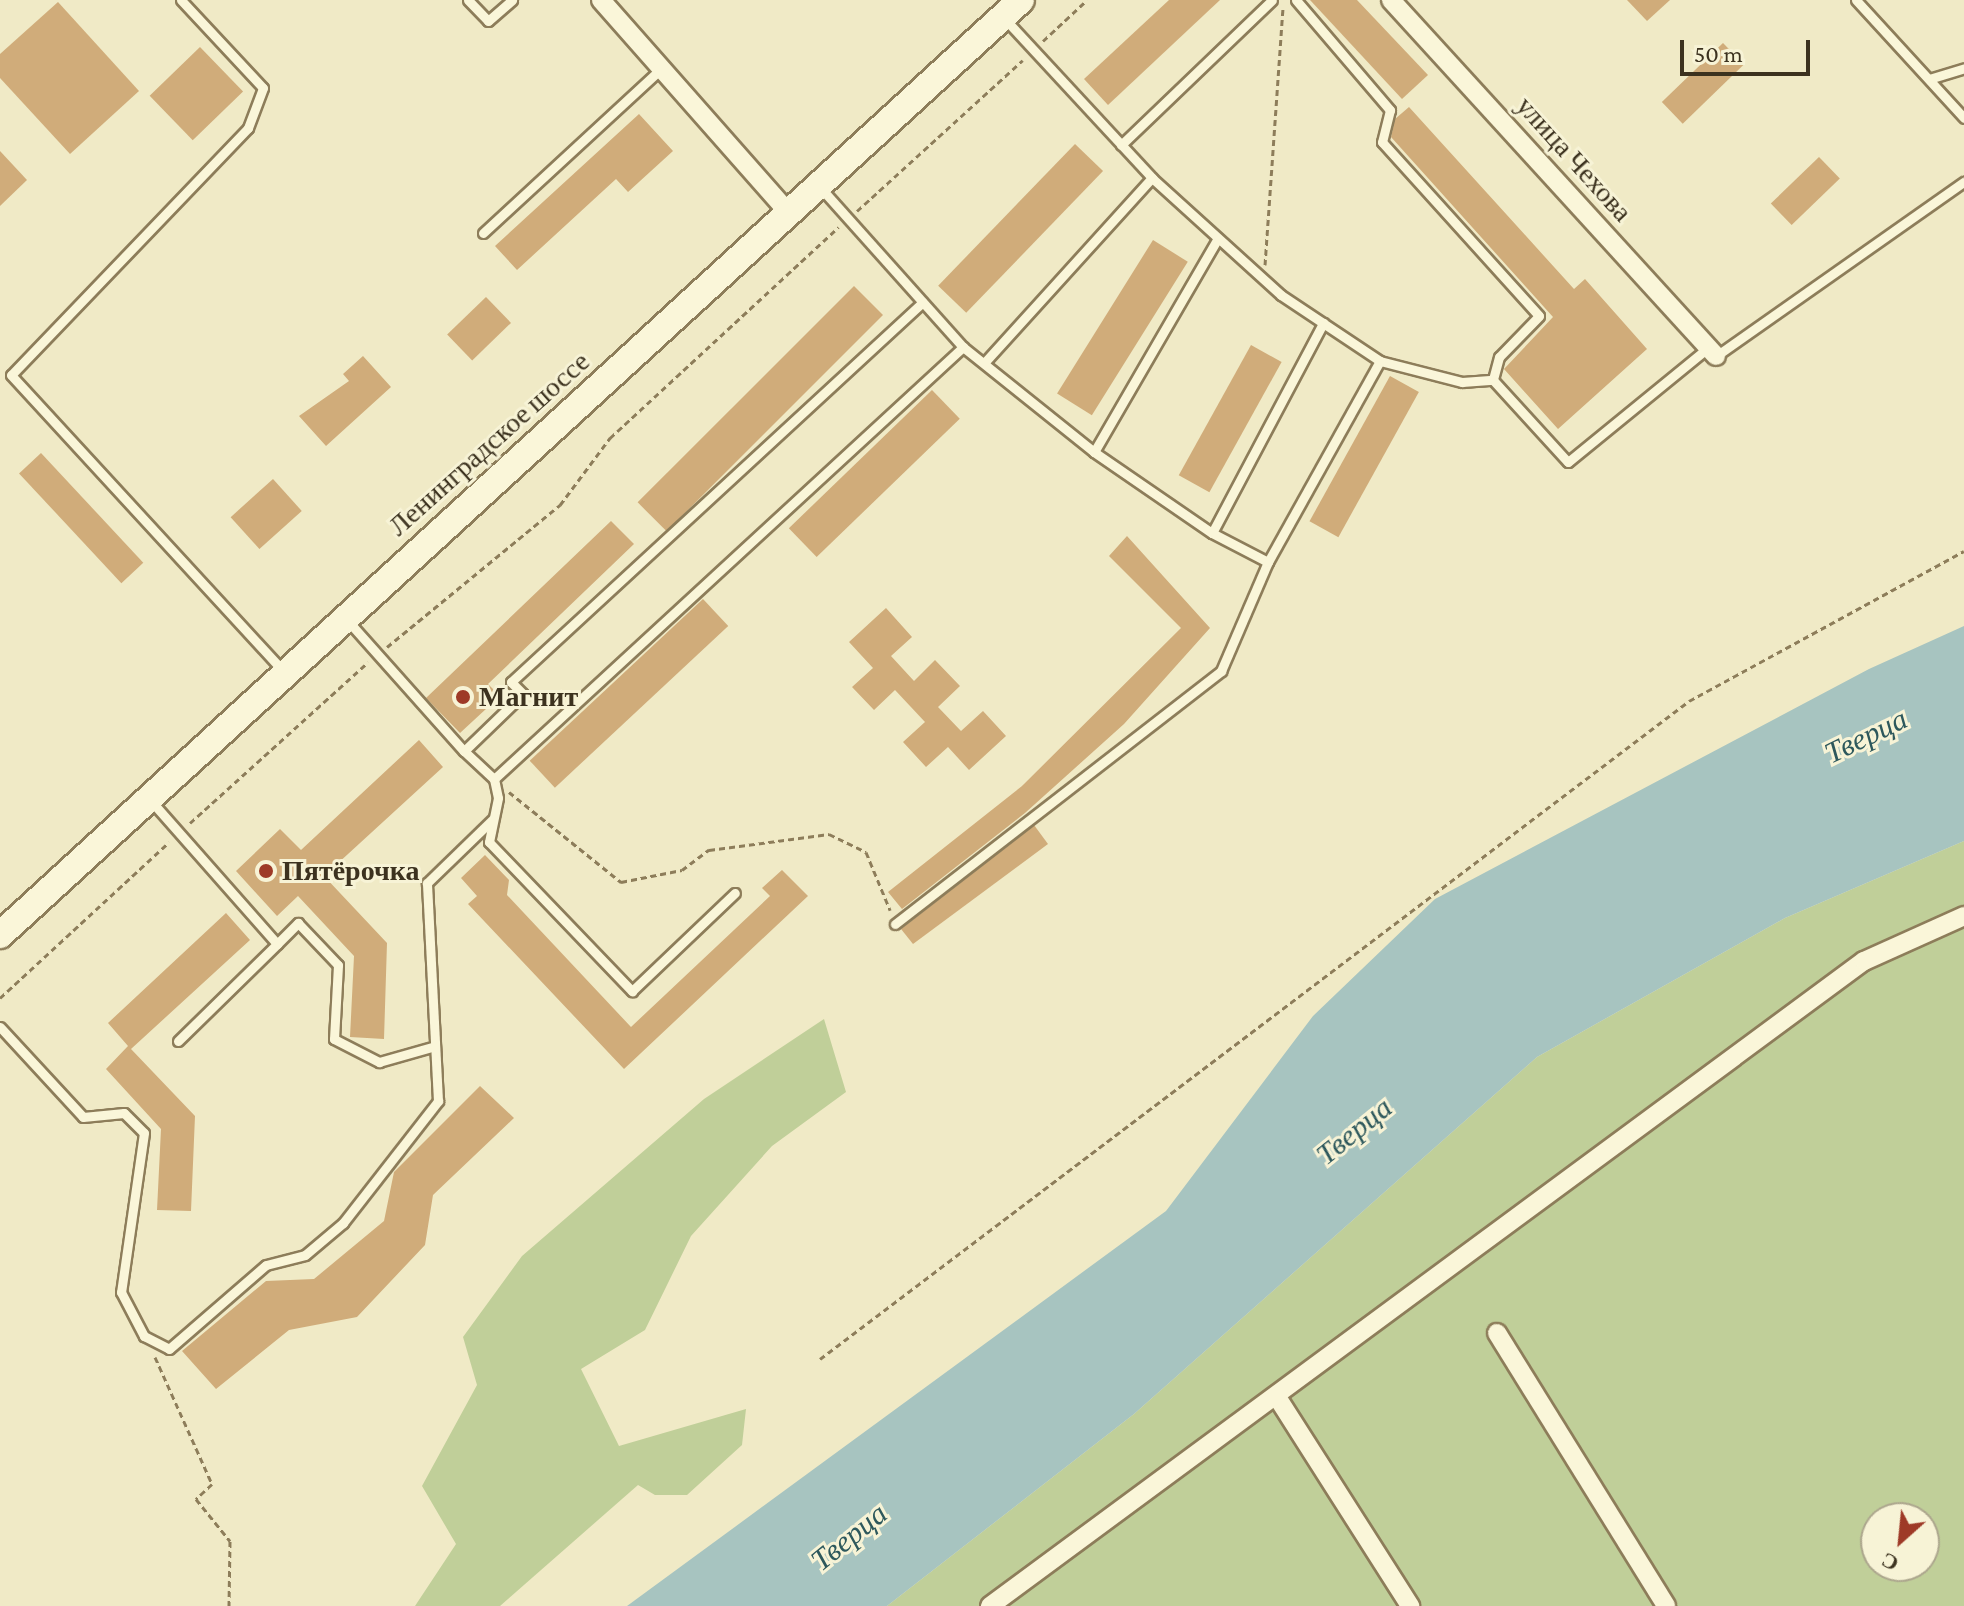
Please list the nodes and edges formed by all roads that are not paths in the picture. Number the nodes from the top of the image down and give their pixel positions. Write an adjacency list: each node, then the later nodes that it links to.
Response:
1 (181, 0): 32 (lane)
2 (468, 0): 3 (lane)
3 (512, 0)
4 (601, 0): 11 (street)
5 (1272, 0): 14 (lane)
6 (1296, 0): 27 (lane)
7 (1391, 0): 24 (street, улица Чехова)
8 (1856, 0): 12 (lane)
9 (1012, 8): 14 (lane); 17 (main road, Ленинградское шоссе)
10 (1964, 68): 12 (lane)
11 (661, 69): 18 (street); 19 (lane)
12 (1929, 79): 13 (lane)
13 (1964, 118)
14 (1121, 145): 15 (lane)
15 (1152, 178): 20 (lane); 26 (lane)
16 (1964, 182): 24 (lane)
17 (819, 186): 18 (main road, Ленинградское шоссе); 21 (lane)
18 (789, 213): 31 (main road, Ленинградское шоссе)
19 (483, 233)
20 (1218, 238): 22 (lane); 28 (lane)
21 (923, 302): 23 (lane); 33 (lane)
22 (1323, 323): 25 (lane); 29 (lane)
23 (963, 347): 26 (lane); 34 (lane)
24 (1712, 352): 27 (lane)
25 (1380, 361): 27 (lane); 30 (lane)
26 (984, 363): 28 (lane)
27 (1493, 380)
28 (1094, 452): 29 (lane)
29 (1212, 533): 30 (lane)
30 (1268, 562): 39 (lane)
31 (346, 619): 32 (main road, Ленинградское шоссе); 33 (lane)
32 (286, 674): 35 (main road, Ленинградское шоссе)
33 (464, 751): 34 (lane)
34 (494, 779): 36 (lane)
35 (149, 798): 40 (main road, Ленинградское шоссе); 41 (lane)
36 (492, 820): 37 (lane); 44 (lane)
37 (735, 893)
38 (1964, 916): 46 (street)
39 (895, 924)
40 (0, 935)
41 (277, 944): 43 (lane); 44 (lane)
42 (0, 1027): 44 (lane)
43 (178, 1041)
44 (432, 1047)
45 (1497, 1333): 49 (street)
46 (1277, 1397): 47 (street); 48 (street)
47 (990, 1606)
48 (1410, 1606)
49 (1666, 1606)

